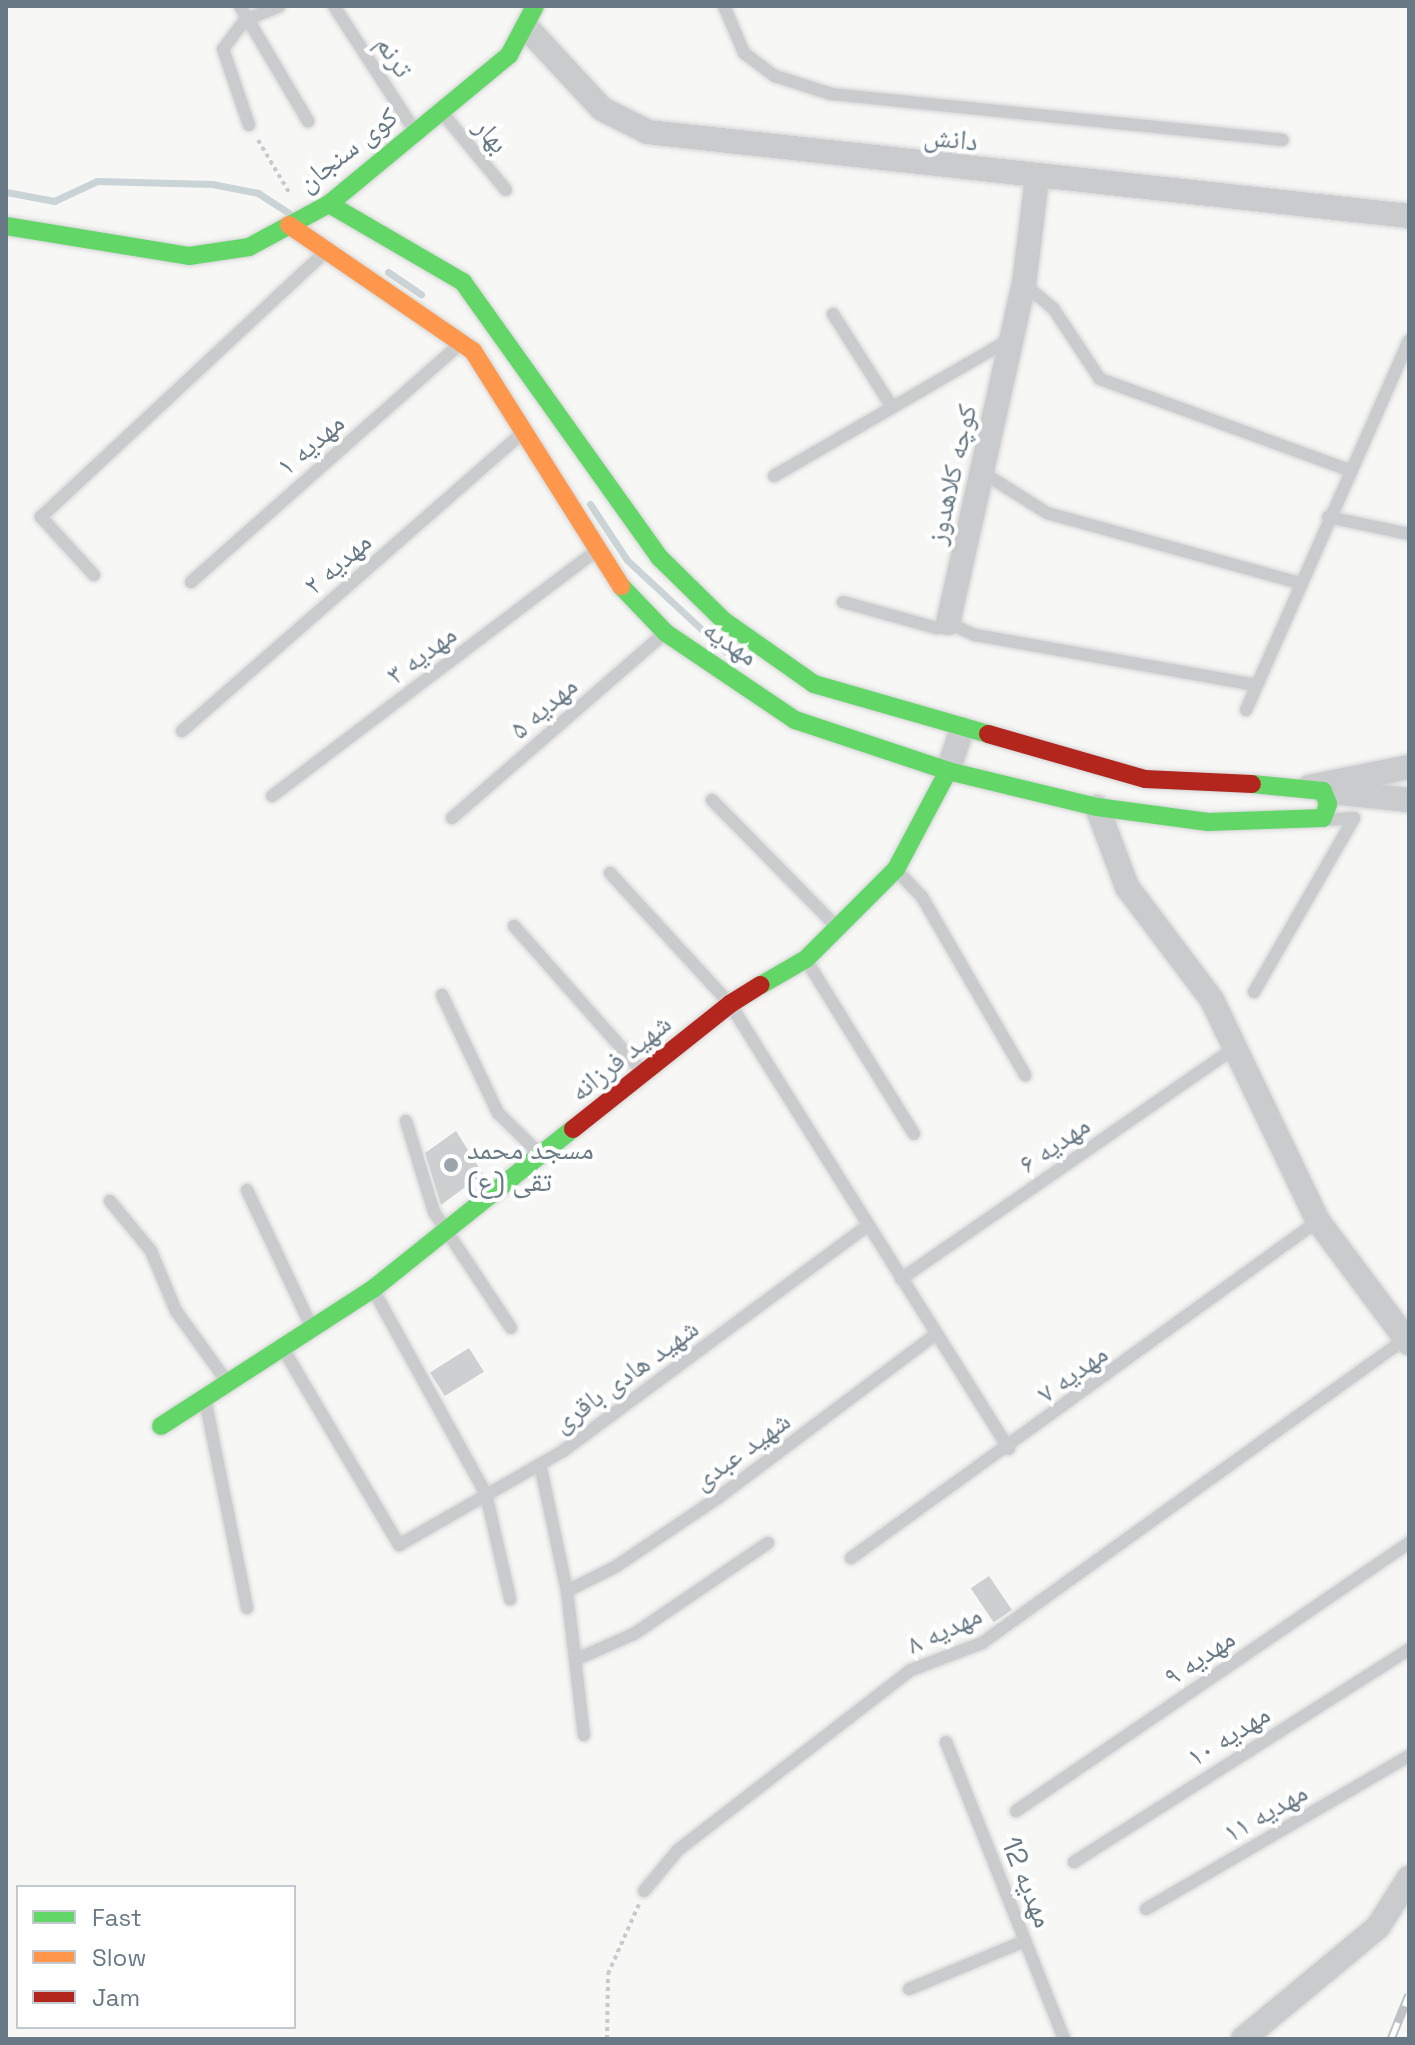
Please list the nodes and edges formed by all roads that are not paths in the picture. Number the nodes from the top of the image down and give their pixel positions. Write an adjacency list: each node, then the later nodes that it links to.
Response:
1 (240, 6): 6 (lane)
2 (279, 6): 6 (lane)
3 (334, 6): 10 (lane, ترنم)
4 (724, 6): 11 (lane)
5 (531, 17): 7 (street, کوی سنجان); 12 (street, دانش)
6 (245, 20): 8 (lane); 9 (lane)
7 (441, 111): 10 (street, کوی سنجان); 13 (lane, بهار)
8 (308, 121)
9 (249, 125)
10 (416, 132): 14 (street, کوی سنجان)
11 (1283, 140)
12 (1037, 178): 15 (street, دانش); 19 (street, کوچه کلاهدوز)
13 (506, 190)
14 (329, 204): 16 (street, کوی سنجان); 40 (street)
15 (1409, 216)
16 (296, 221): 17 (street, کوی سنجان); 18 (street, مهدیه)
17 (6, 226)
18 (326, 251): 23 (street, مهدیه); 32 (lane)
19 (1024, 284): 21 (street, کوچه کلاهدوز); 26 (lane)
20 (833, 314): 24 (lane)
21 (1012, 338): 24 (lane, کوچه کلاهدوز); 27 (street, کوچه کلاهدوز)
22 (1409, 340): 26 (lane)
23 (461, 343): 25 (street, مهدیه); 33 (lane, مهدیه ۱)
24 (892, 407): 28 (lane, کوچه کلاهدوز)
25 (525, 431): 31 (street, مهدیه); 41 (lane, مهدیه ۲)
26 (1349, 470): 29 (lane)
27 (982, 472): 34 (lane); 36 (street, کوچه کلاهدوز)
28 (774, 476)
29 (1328, 517): 30 (lane); 34 (lane)
30 (1409, 534)
31 (599, 549): 37 (street, مهدیه); 45 (lane, مهدیه ۳)
32 (94, 575)
33 (191, 582)
34 (1300, 583): 38 (lane)
35 (843, 602): 36 (lane)
36 (948, 623): 38 (lane)
37 (666, 633): 43 (street, مهدیه); 49 (lane, مهدیه ۵)
38 (1256, 685): 39 (lane)
39 (1246, 710)
40 (962, 729): 43 (street); 44 (street)
41 (182, 731)
42 (1409, 767): 44 (street)
43 (948, 771): 48 (street, مهدیه); 51 (street, شهید فرزانه)
44 (1316, 789): 47 (street); 50 (street)
45 (272, 796)
46 (712, 800): 54 (lane)
47 (1409, 800)
48 (1097, 807): 50 (street, مهدیه); 59 (street)
49 (452, 818)
50 (1311, 821): 56 (lane)
51 (896, 869): 54 (street, شهید فرزانه); 61 (lane)
52 (610, 873): 58 (lane)
53 (514, 926): 60 (lane)
54 (839, 929): 55 (street, شهید فرزانه)
55 (806, 959): 58 (street, شهید فرزانه); 63 (lane)
56 (1254, 992)
57 (442, 995): 64 (lane)
58 (730, 1004): 60 (street, شهید فرزانه); 68 (lane)
59 (1234, 1048): 67 (street); 70 (lane, مهدیه ۶)
60 (645, 1075): 64 (street, شهید فرزانه)
61 (1025, 1075)
62 (406, 1121): 69 (lane)
63 (914, 1134)
64 (541, 1155): 69 (street, شهید فرزانه)
65 (247, 1190): 73 (lane)
66 (110, 1201): 77 (lane)
67 (1318, 1221): 75 (street); 80 (lane, مهدیه ۷)
68 (867, 1226): 70 (lane); 81 (lane, شهید هادی باقری)
69 (447, 1231): 71 (street, شهید فرزانه); 72 (lane)
70 (901, 1279): 74 (lane)
71 (373, 1289): 73 (street, شهید فرزانه); 82 (lane)
72 (511, 1328)
73 (313, 1329): 76 (street, شهید فرزانه)
74 (936, 1334): 80 (lane); 86 (lane, شهید عبدی)
75 (1407, 1341): 97 (lane, مهدیه ۸)
76 (284, 1349): 77 (street, شهید فرزانه); 82 (lane, شهید هادی باقری)
77 (229, 1385): 78 (street, شهید فرزانه)
78 (206, 1401): 79 (street, شهید فرزانه); 88 (lane)
79 (161, 1426)
80 (1009, 1449): 85 (lane, مهدیه ۷)
81 (540, 1464): 82 (lane, شهید هادی باقری); 86 (lane)
82 (486, 1494): 87 (lane)
83 (768, 1543): 90 (lane)
84 (1409, 1543): 94 (lane, مهدیه ۹)
85 (851, 1558)
86 (567, 1591): 90 (lane)
87 (510, 1599)
88 (247, 1608)
89 (1409, 1649): 95 (lane, مهدیه ۱۰)
90 (577, 1659): 91 (lane)
91 (584, 1735)
92 (946, 1742): 99 (lane, مهدیه 12)
93 (1409, 1756): 98 (lane, مهدیه ۱۱)
94 (1016, 1811)
95 (1074, 1862)
96 (1409, 1878): 102 (street)
97 (644, 1891)
98 (1146, 1909)
99 (1025, 1941): 100 (lane); 101 (lane, مهدیه 12)
100 (909, 1989)
101 (1064, 2039)
102 (1243, 2039)

